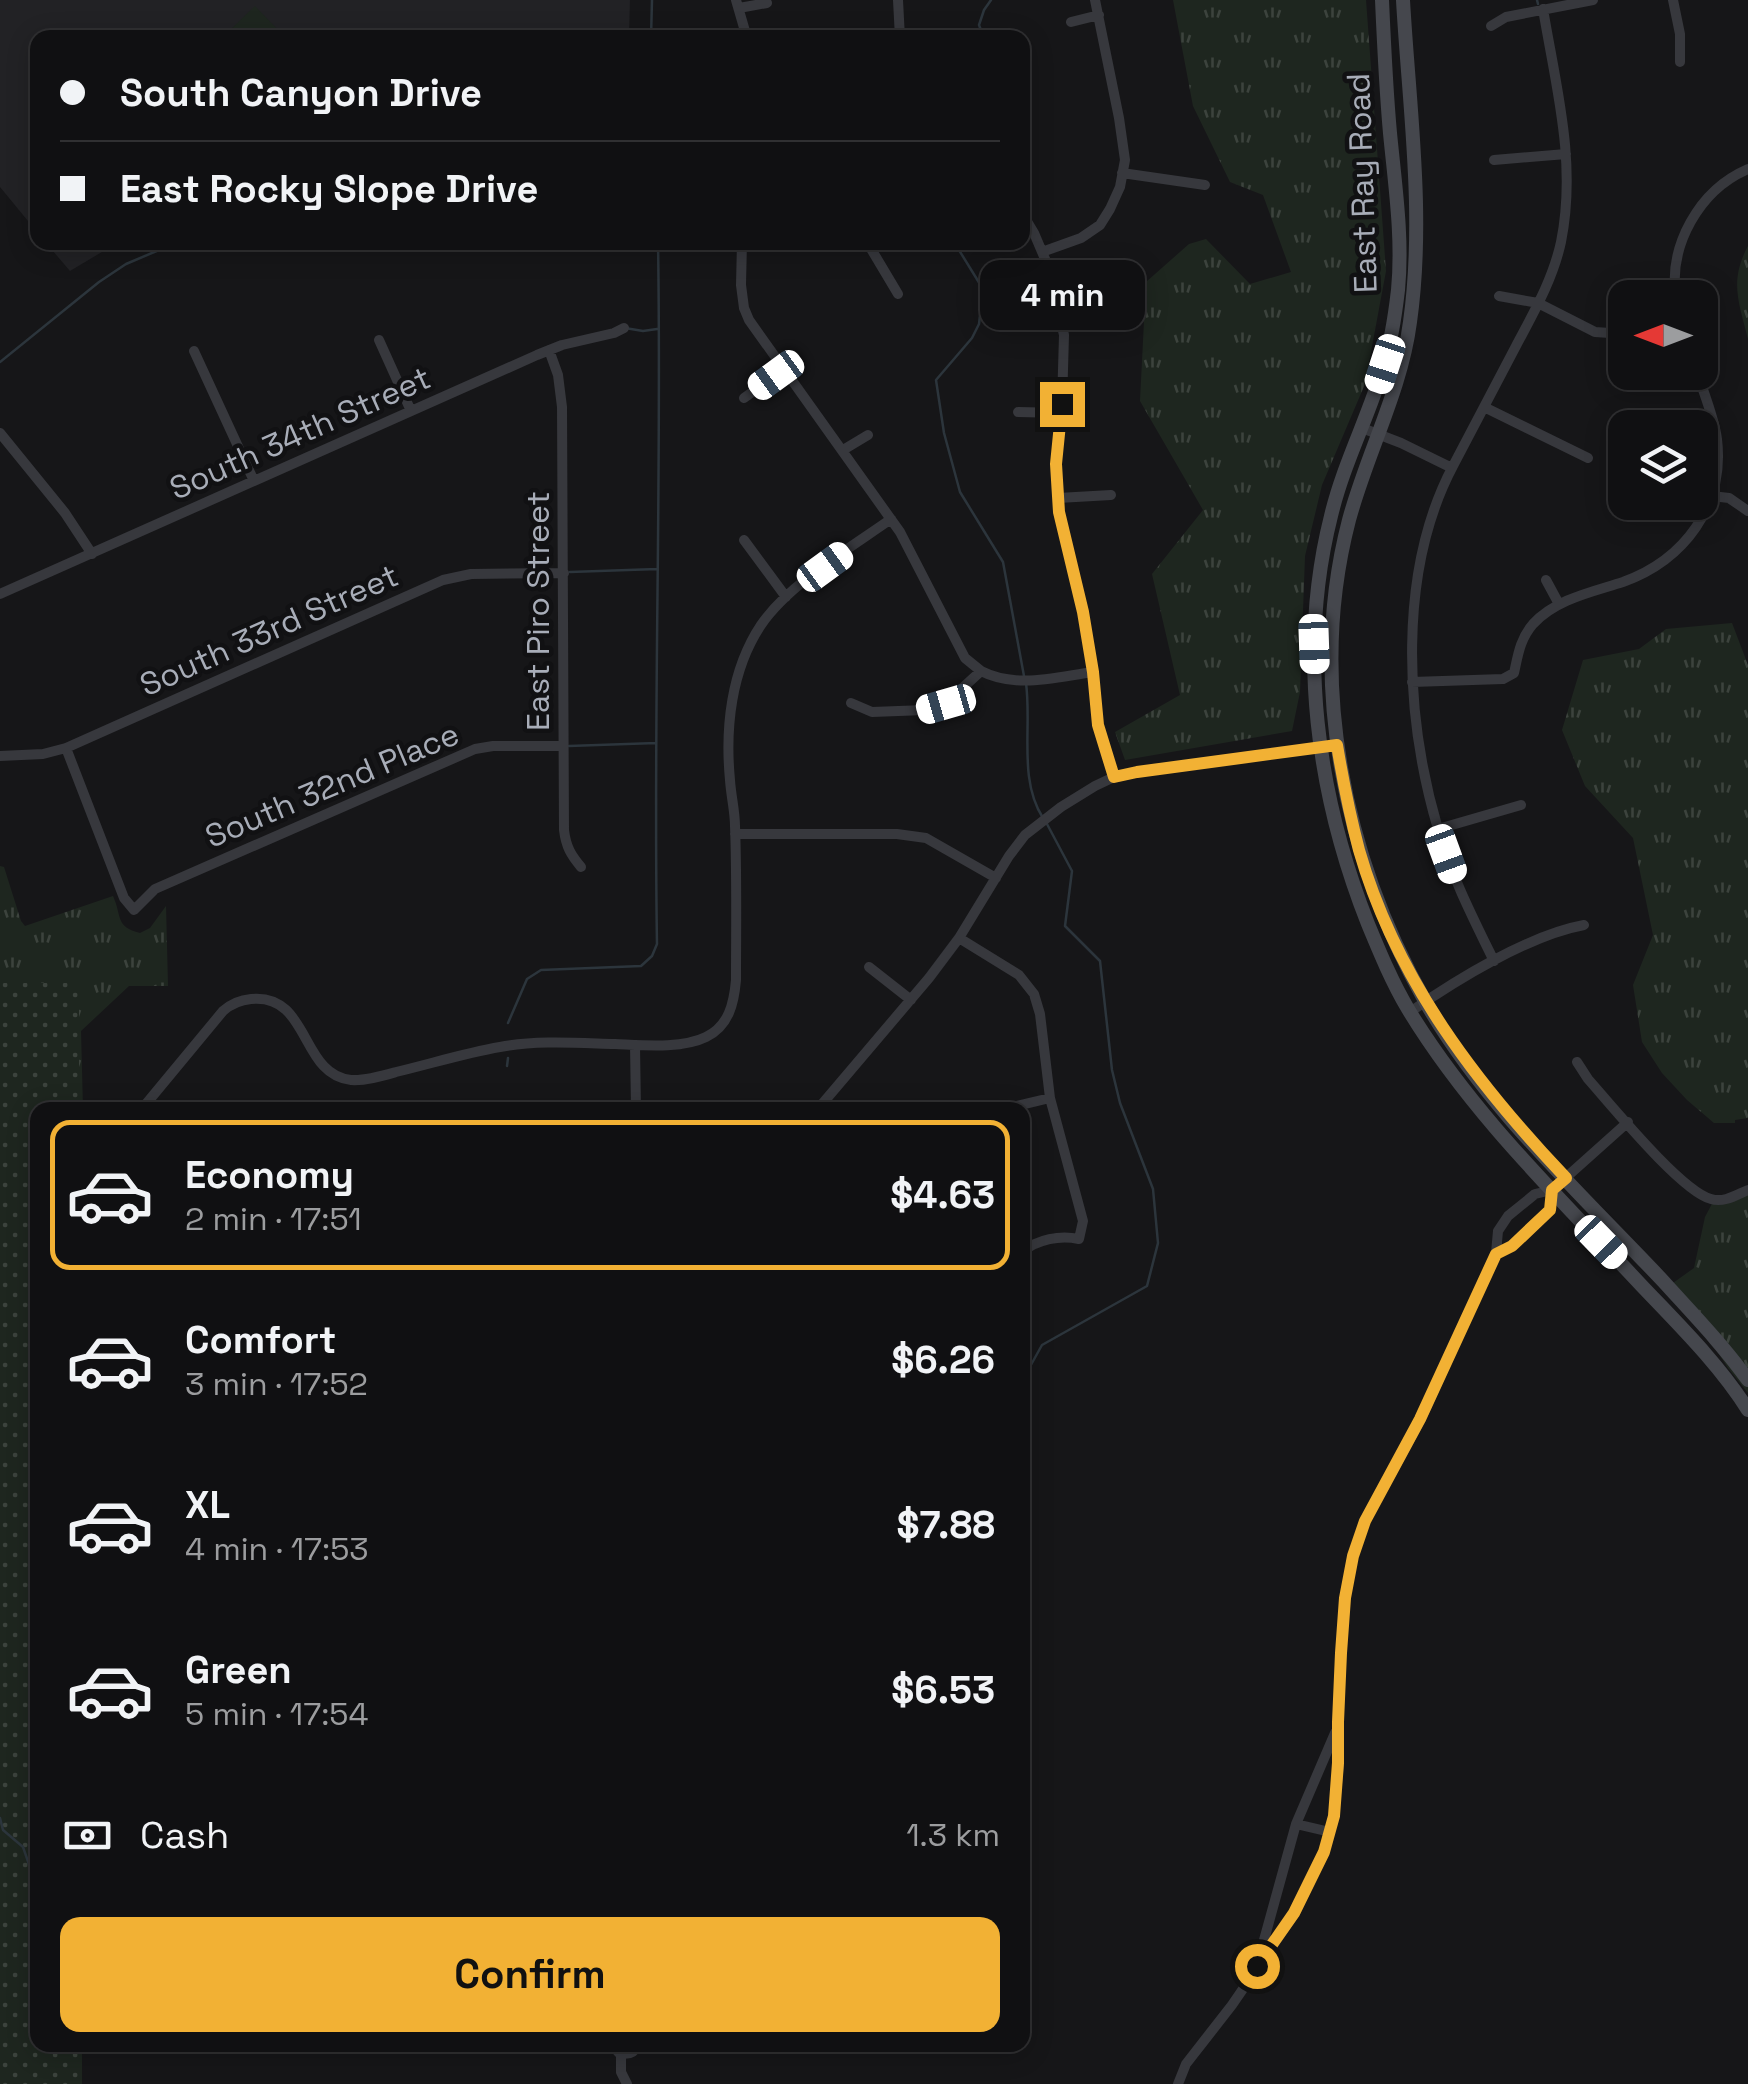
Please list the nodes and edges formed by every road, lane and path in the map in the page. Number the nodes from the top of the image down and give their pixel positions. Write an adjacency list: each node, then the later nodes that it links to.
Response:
1 (898, 0): 14 (street)
2 (1095, 0): 10 (street)
3 (1382, 0): 40 (main road, East Ray Road)
4 (1402, 0): 43 (main road, East Ray Road)
5 (1593, 0): 9 (street)
6 (1673, 0): 15 (street)
7 (767, 2): 8 (street)
8 (738, 4): 13 (street)
9 (1543, 9): 12 (street); 16 (street)
10 (1099, 15): 11 (street); 19 (street)
11 (1071, 22)
12 (1491, 26)
13 (745, 30)
14 (900, 30)
15 (1680, 62)
16 (1566, 154): 17 (street); 28 (street)
17 (1494, 160)
18 (1748, 169): 25 (street)
19 (1122, 173): 20 (street); 24 (street)
20 (1205, 185)
21 (1030, 229): 24 (street)
22 (742, 250): 34 (street)
23 (871, 250): 26 (street)
24 (1042, 252): 39 (street)
25 (1673, 280)
26 (898, 294)
27 (1498, 296): 28 (street)
28 (1538, 303): 30 (street); 36 (street)
29 (624, 328): 32 (street, South 34th Street)
30 (1608, 333)
31 (379, 340): 37 (street)
32 (549, 350): 37 (street, South 34th Street); 56 (street, East Piro Street)
33 (194, 351): 47 (street)
34 (783, 370): 35 (street); 44 (street)
35 (744, 398)
36 (1484, 408): 45 (street); 46 (street)
37 (410, 411): 47 (street, South 34th Street)
38 (1018, 412): 39 (street)
39 (1062, 413): 50 (street)
40 (1362, 428): 43 (street); 67 (main road, East Ray Road)
41 (0, 432): 55 (street)
42 (868, 434): 44 (street)
43 (1379, 434): 46 (street); 65 (main road, East Ray Road)
44 (843, 450): 52 (street)
45 (1588, 458)
46 (1452, 468): 63 (street)
47 (254, 481): 55 (street, South 34th Street)
48 (1111, 495): 50 (street)
49 (1718, 497): 51 (street)
50 (1058, 498): 62 (street)
51 (1748, 512)
52 (891, 519): 59 (street); 61 (street)
53 (1701, 520): 60 (street)
54 (744, 540): 59 (street)
55 (92, 554): 58 (street, South 34th Street)
56 (564, 572): 66 (street, East Piro Street); 68 (street, South 33rd Street)
57 (1546, 580): 60 (street)
58 (0, 594)
59 (786, 597): 73 (street)
60 (1559, 604): 63 (street)
61 (981, 672): 62 (street); 64 (street)
62 (1093, 672): 70 (street)
63 (1412, 682): 72 (street)
64 (851, 703)
65 (1337, 745): 67 (street); 81 (main road, East Ray Road)
66 (563, 746): 68 (street, South 32nd Place); 74 (street, East Piro Street)
67 (1320, 747): 70 (street); 82 (main road, East Ray Road)
68 (66, 748): 69 (street, South 33rd Street)
69 (0, 756)
70 (1114, 777): 75 (street)
71 (1521, 805): 72 (street)
72 (1438, 829): 78 (street)
73 (735, 834): 75 (street); 83 (street)
74 (581, 868)
75 (996, 878): 77 (street)
76 (1584, 925): 78 (street)
77 (959, 938): 80 (street); 85 (street)
78 (1494, 961): 81 (street)
79 (869, 967): 80 (street)
80 (911, 1000): 88 (street)
81 (1426, 1002): 82 (street); 91 (main road, East Ray Road)
82 (1410, 1012): 91 (main road, East Ray Road)
83 (635, 1045): 86 (street); 87 (street)
84 (1577, 1062): 90 (street)
85 (1050, 1098): 89 (street); 95 (street)
86 (148, 1102)
87 (636, 1102)
88 (823, 1102)
89 (1030, 1103)
90 (1628, 1122): 91 (street); 92 (street)
91 (1560, 1184): 93 (street); 94 (street); 97 (main road, East Ray Road); 98 (main road, East Ray Road)
92 (1748, 1190)
93 (1515, 1210): 94 (street); 96 (street)
94 (1532, 1226): 96 (street)
95 (1030, 1246)
96 (1496, 1254): 99 (street)
97 (1748, 1380)
98 (1748, 1410)
99 (1338, 1722): 100 (street); 101 (street)
100 (1296, 1824): 101 (street); 102 (street)
101 (1330, 1832): 102 (street)
102 (1257, 1966): 105 (street)
103 (618, 2052): 104 (street)
104 (627, 2084)
105 (1178, 2084)

